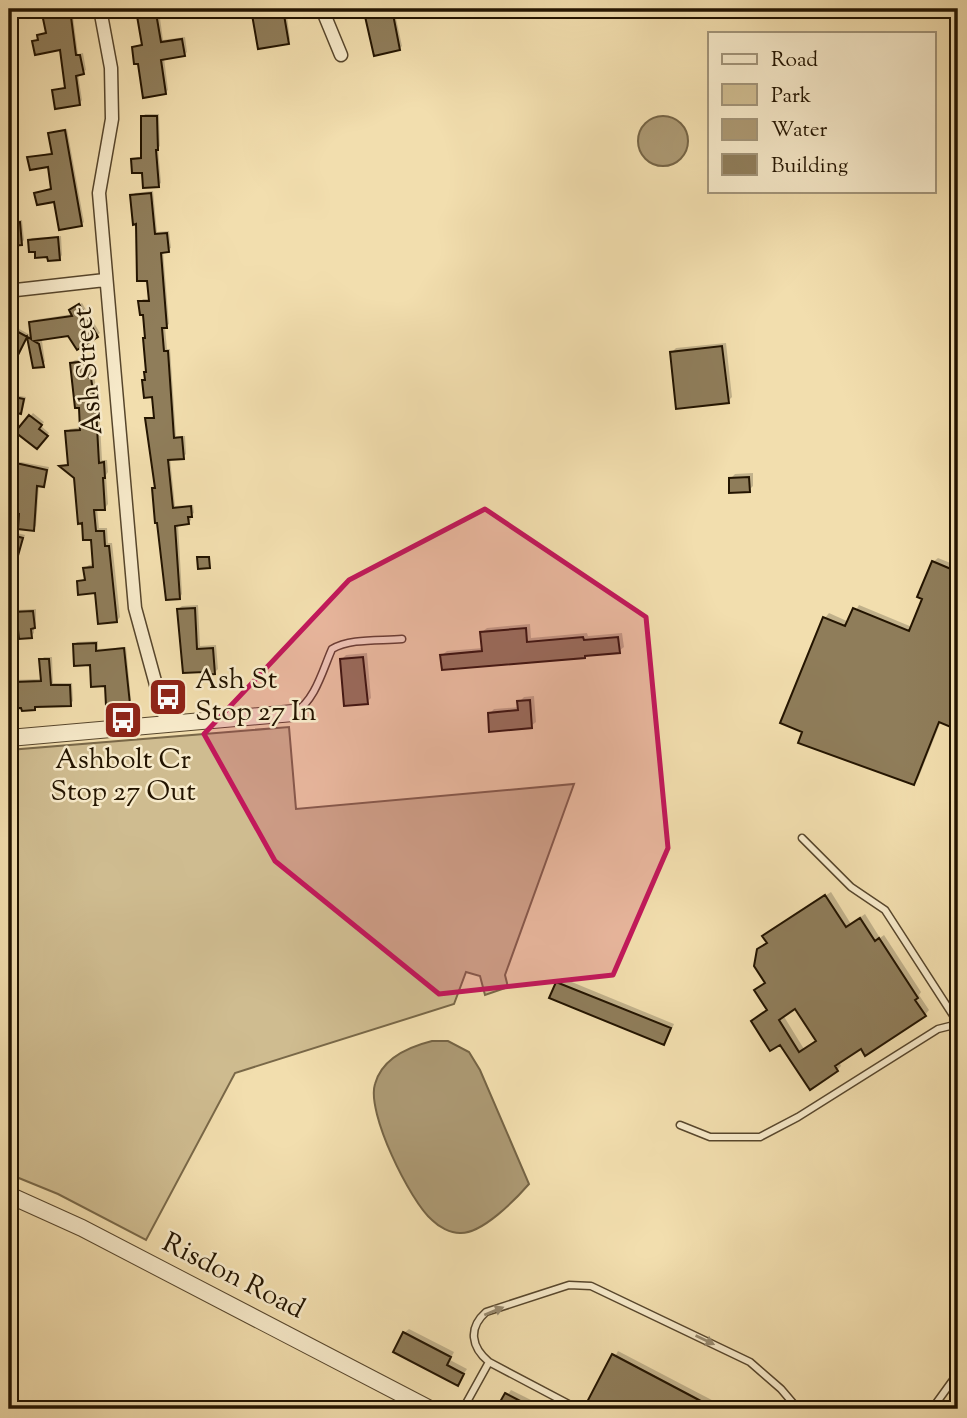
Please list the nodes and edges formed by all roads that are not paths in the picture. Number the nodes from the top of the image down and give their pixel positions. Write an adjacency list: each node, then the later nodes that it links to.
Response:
1 (100, 9): 4 (street, Ash Street)
2 (322, 9): 3 (street)
3 (341, 55)
4 (105, 280): 5 (street); 8 (street, Ash Street)
5 (16, 290)
6 (402, 639): 7 (lane)
7 (293, 713): 8 (street)
8 (167, 725): 9 (street)
9 (9, 738)
10 (802, 838): 11 (lane)
11 (958, 1023): 12 (lane)
12 (680, 1125)
13 (9, 1195): 16 (street, Risdon Road)
14 (489, 1362): 17 (lane); 18 (lane); 19 (lane, one-way to 19)
15 (958, 1373): 20 (lane)
16 (430, 1409)
17 (463, 1409)
18 (578, 1409)
19 (798, 1409)
20 (932, 1409)

